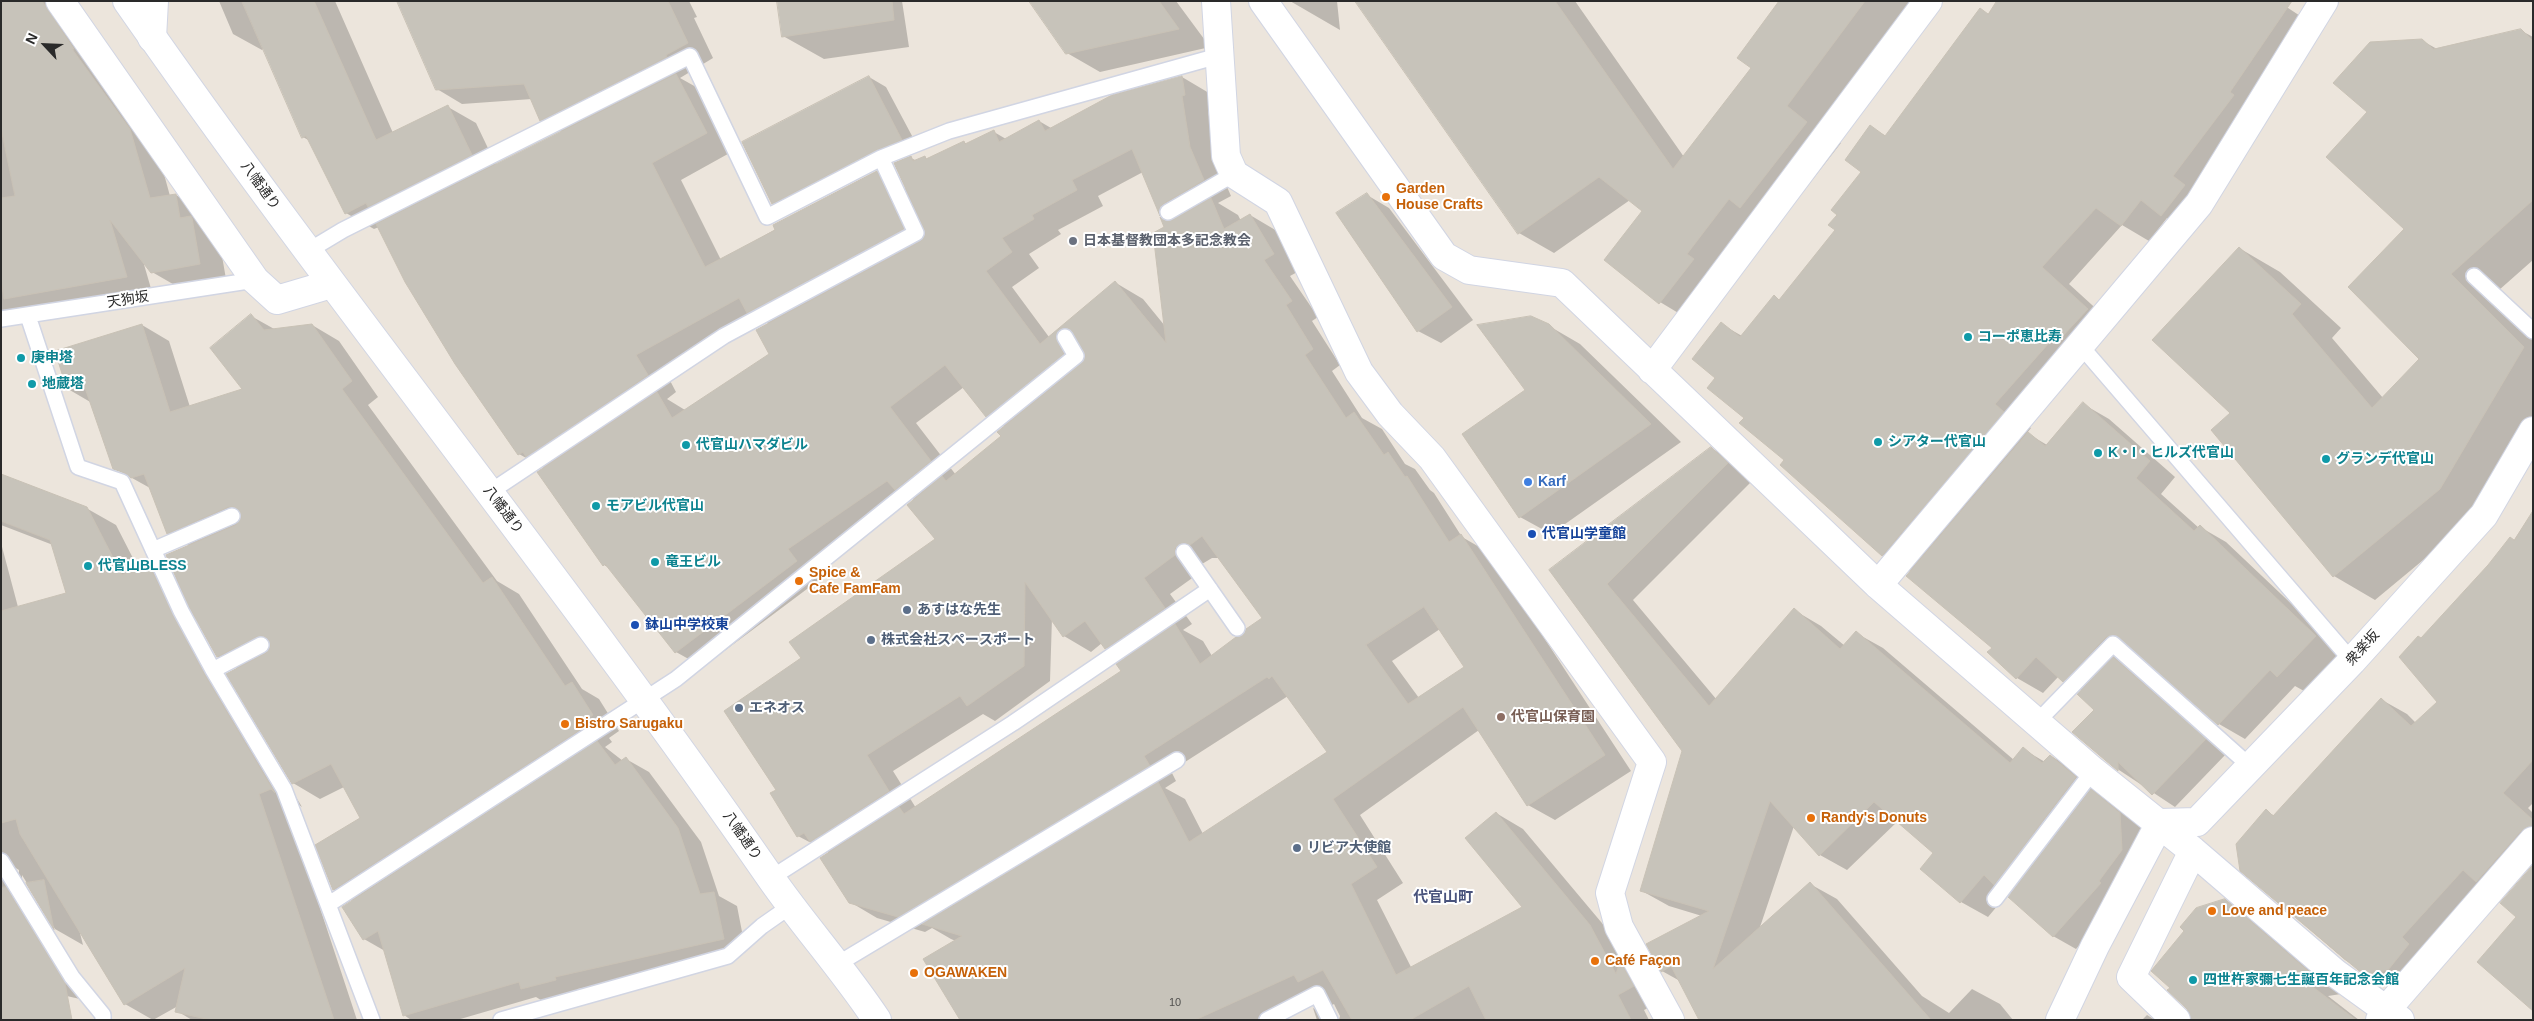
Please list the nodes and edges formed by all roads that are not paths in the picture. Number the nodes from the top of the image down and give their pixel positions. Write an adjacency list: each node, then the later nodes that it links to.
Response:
1 (60, 1): 15 (street)
2 (127, 1): 8 (street, 八幡通り)
3 (154, 1): 8 (street)
4 (1216, 1): 9 (street)
5 (1262, 1): 22 (street)
6 (1928, 1): 22 (street)
7 (2324, 1): 21 (street)
8 (152, 38): 13 (street, 八幡通り)
9 (1218, 56): 10 (lane); 11 (street)
10 (881, 158): 13 (lane); 24 (lane)
11 (1234, 174): 12 (lane); 55 (street)
12 (1168, 212)
13 (308, 251): 16 (street, 八幡通り)
14 (2474, 276): 19 (lane)
15 (255, 280): 16 (street); 17 (lane, 天狗坂)
16 (331, 284): 24 (street, 八幡通り)
17 (28, 316): 18 (lane, 天狗坂); 26 (lane)
18 (1, 319)
19 (2533, 331)
20 (1065, 337): 34 (lane)
21 (2080, 345): 28 (street); 32 (lane)
22 (1652, 370): 28 (street)
23 (2533, 431): 32 (street, 衆楽坂)
24 (490, 492): 34 (street, 八幡通り)
25 (232, 516): 26 (lane)
26 (153, 550): 33 (lane)
27 (1184, 552): 29 (lane)
28 (1878, 585): 35 (street)
29 (1210, 589): 30 (lane); 43 (lane)
30 (1237, 628)
31 (261, 644): 33 (lane)
32 (2352, 660): 37 (street, 衆楽坂)
33 (213, 670): 45 (lane)
34 (646, 701): 43 (street, 八幡通り); 45 (lane)
35 (2036, 722): 37 (lane); 38 (street)
36 (1177, 760): 47 (lane)
37 (2251, 767): 39 (street, 衆楽坂)
38 (2093, 772): 39 (street); 44 (lane)
39 (2160, 823): 41 (street); 56 (street)
40 (2533, 841): 48 (street)
41 (2193, 851): 48 (street); 57 (street)
42 (1, 861): 49 (lane)
43 (771, 878): 46 (street, 八幡通り)
44 (1995, 899)
45 (329, 904): 50 (lane)
46 (792, 905): 47 (street, 八幡通り); 51 (lane)
47 (836, 965): 52 (street, 八幡通り)
48 (2389, 1016)
49 (107, 1018)
50 (372, 1020)
51 (501, 1020)
52 (876, 1020)
53 (1267, 1020): 54 (lane)
54 (1330, 1020)
55 (1670, 1020)
56 (2060, 1020)
57 (2176, 1020)

